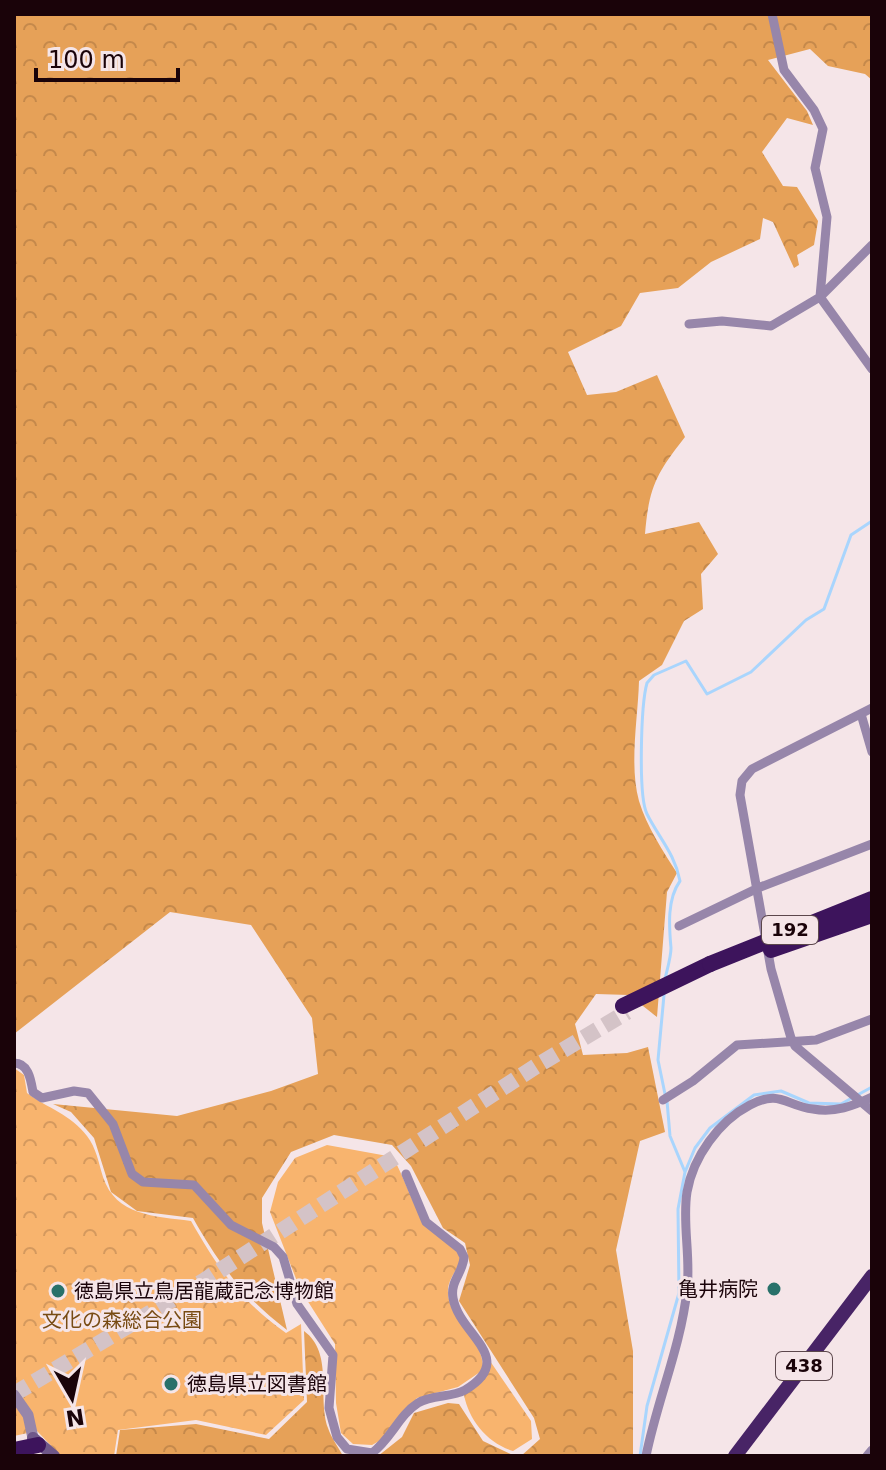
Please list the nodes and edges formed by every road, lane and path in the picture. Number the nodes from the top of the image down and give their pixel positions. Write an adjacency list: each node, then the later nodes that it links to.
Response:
1 (772, 14): 3 (street)
2 (872, 245): 3 (street)
3 (820, 297): 4 (street); 5 (street)
4 (689, 324)
5 (872, 369)
6 (872, 708): 7 (street)
7 (861, 714): 8 (street); 10 (street)
8 (872, 752)
9 (872, 844): 10 (street)
10 (758, 888): 13 (street); 17 (street)
11 (872, 899): 14 (highway, 192, bridge)
12 (872, 915): 14 (highway, 192, bridge)
13 (679, 926)
14 (712, 968): 15 (highway, 192)
15 (625, 1009)
16 (872, 1019): 17 (street)
17 (793, 1042): 20 (street); 21 (street)
18 (14, 1063): 23 (street)
19 (872, 1097): 21 (street)
20 (663, 1100)
21 (862, 1102): 22 (street); 31 (street)
22 (872, 1111)
23 (406, 1174)
24 (872, 1276): 32 (highway, 438)
25 (14, 1395): 27 (street)
26 (14, 1440): 27 (highway)
27 (35, 1441): 28 (highway); 30 (main road)
28 (14, 1450)
29 (872, 1450): 33 (street)
30 (54, 1456)
31 (646, 1456)
32 (735, 1456)
33 (867, 1456)

